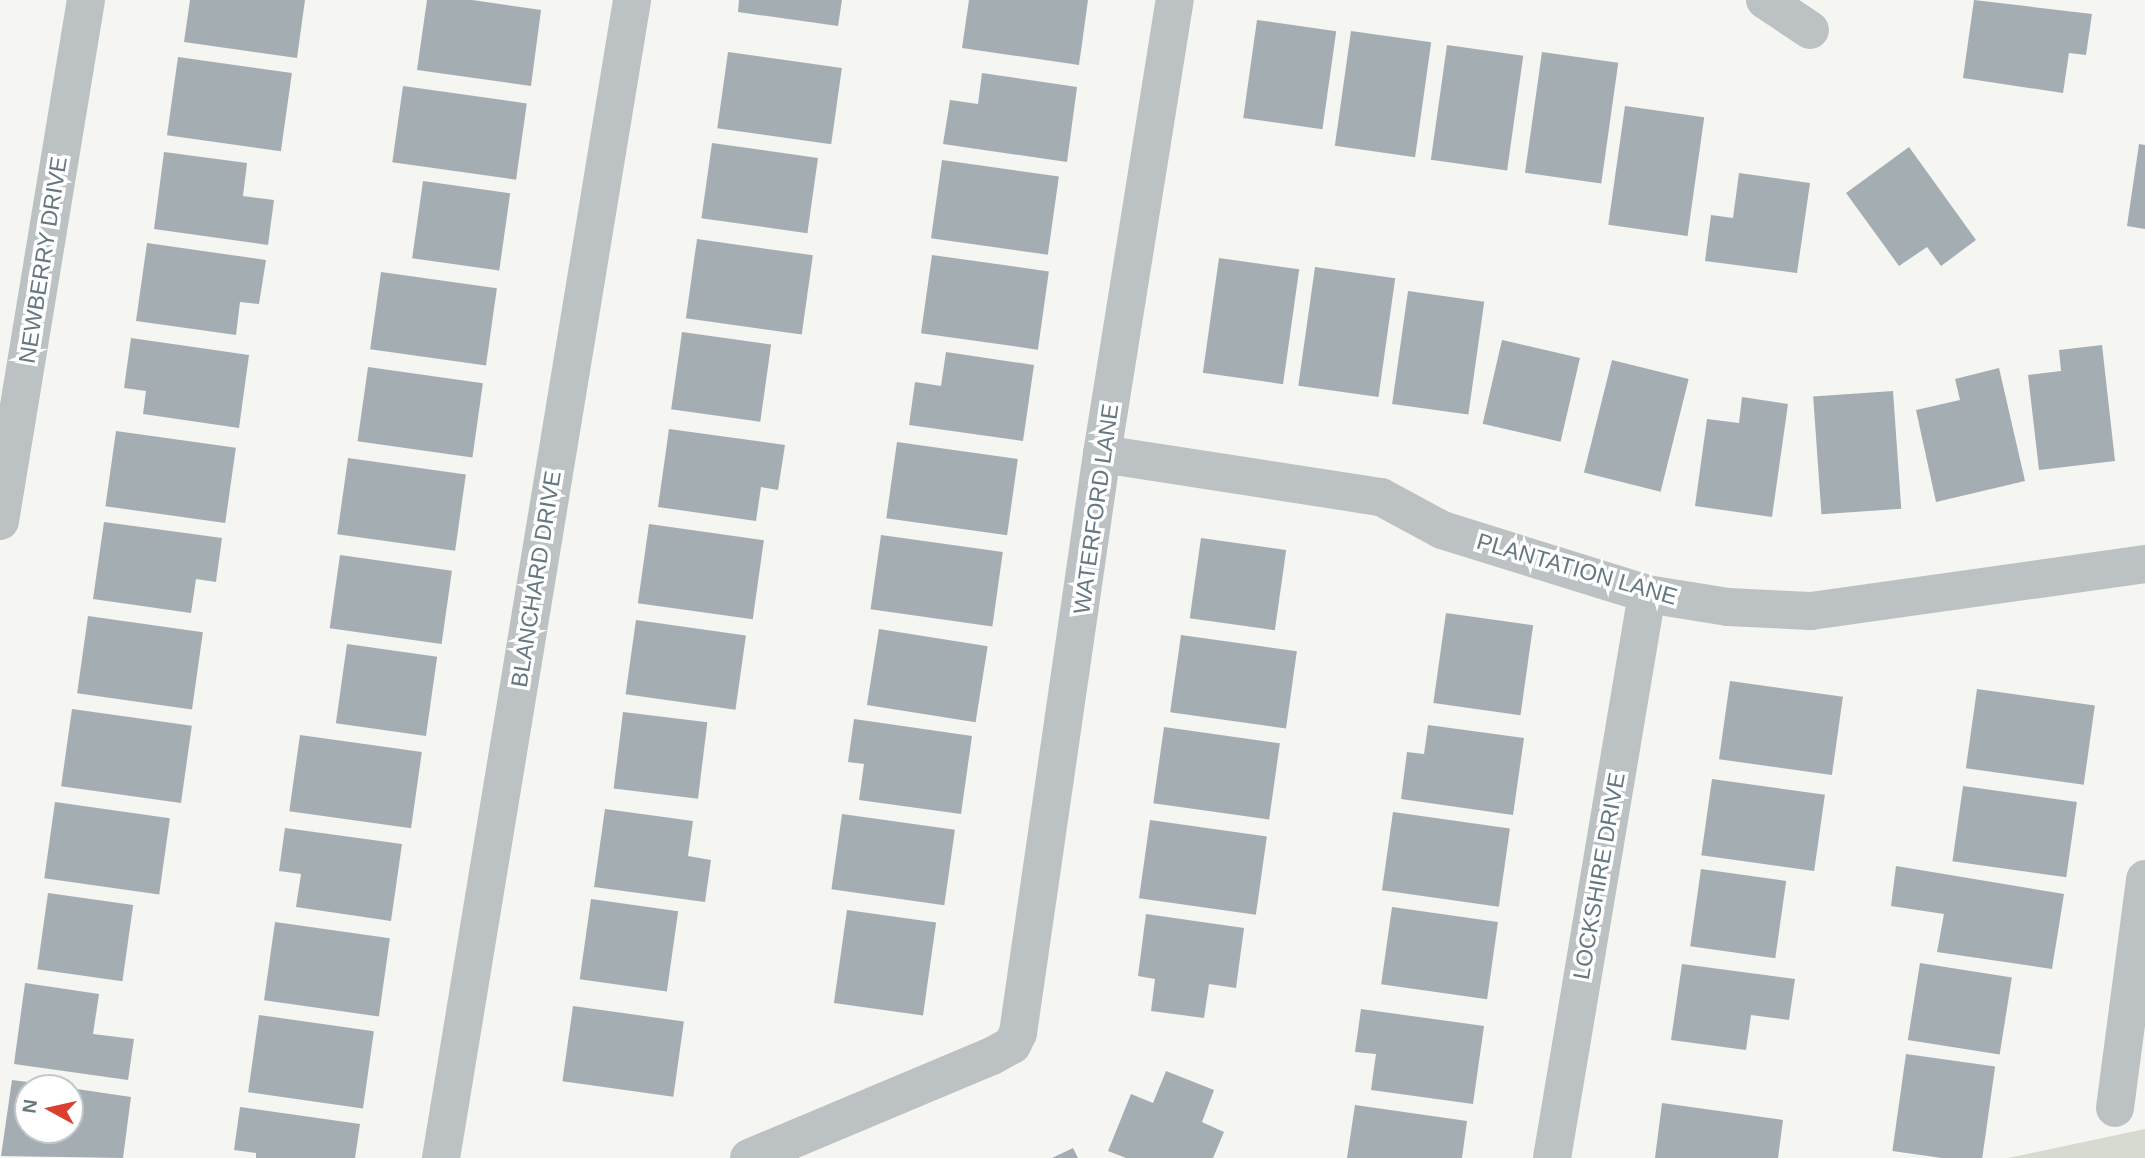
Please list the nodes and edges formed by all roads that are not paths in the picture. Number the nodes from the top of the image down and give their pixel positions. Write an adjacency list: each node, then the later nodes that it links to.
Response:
1 (86, 0): 7 (street, NEWBERRY DRIVE)
2 (632, 0): 12 (street, BLANCHARD DRIVE)
3 (1175, 0): 6 (street, WATERFORD LANE)
4 (1765, 0): 5 (street)
5 (1810, 30)
6 (1102, 454): 9 (street, PLANTATION LANE); 13 (street, WATERFORD LANE)
7 (0, 521)
8 (2145, 564): 9 (street, PLANTATION LANE)
9 (1647, 594): 14 (street, LOCKSHIRE DRIVE)
10 (2145, 879): 11 (street)
11 (2115, 1108)
12 (441, 1158)
13 (749, 1158)
14 (1552, 1158)

